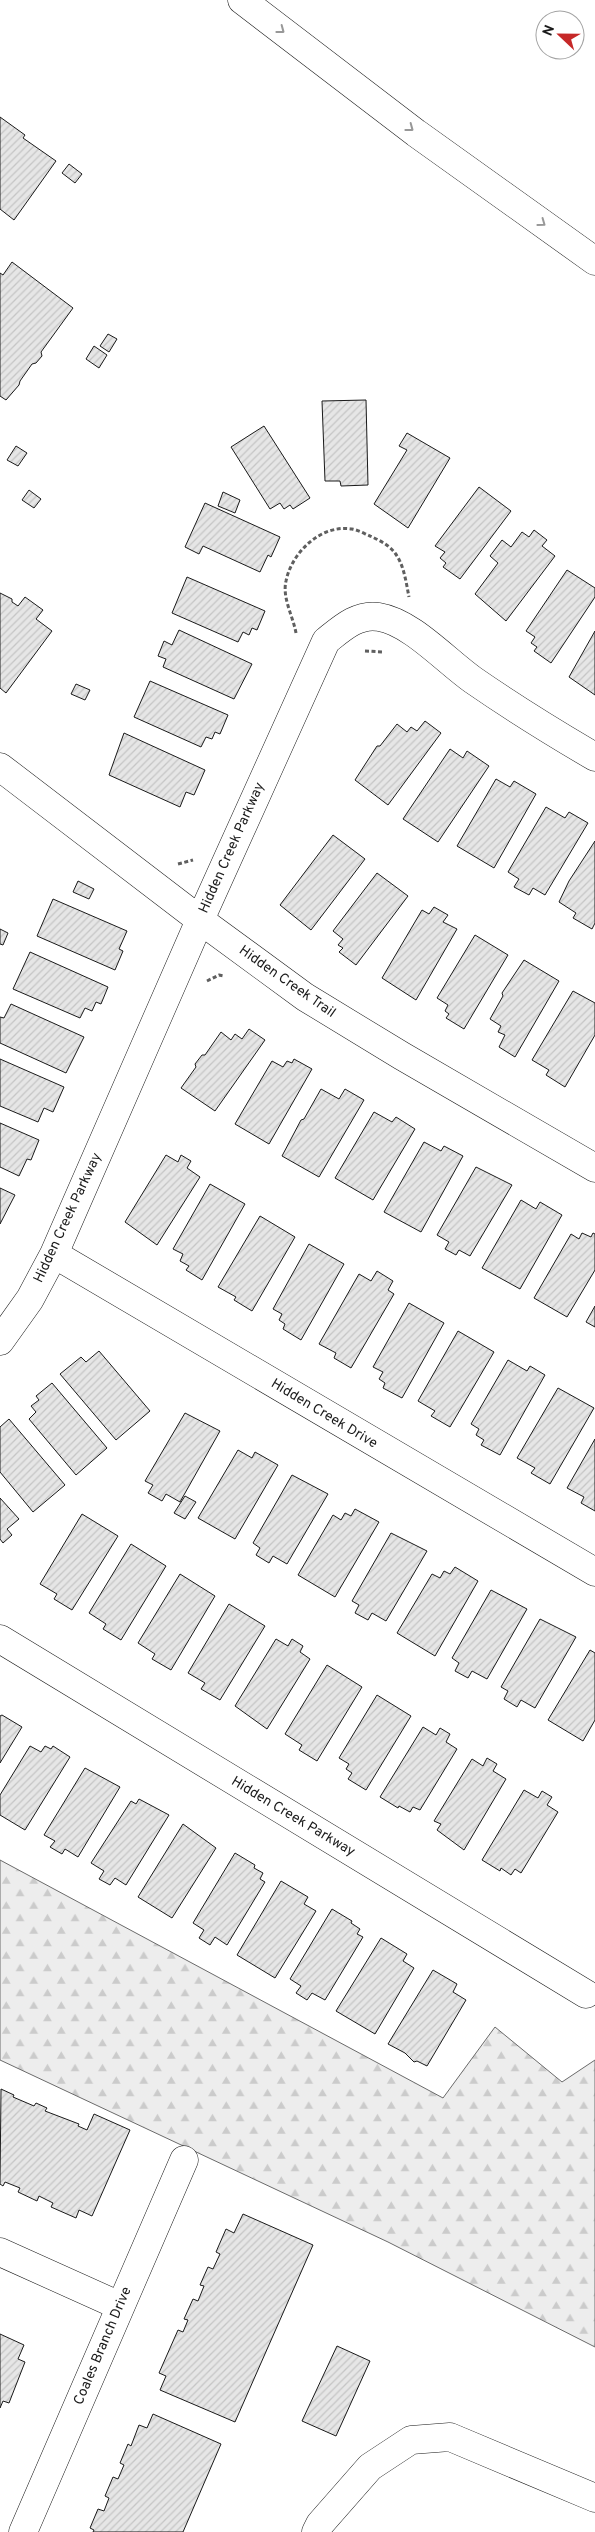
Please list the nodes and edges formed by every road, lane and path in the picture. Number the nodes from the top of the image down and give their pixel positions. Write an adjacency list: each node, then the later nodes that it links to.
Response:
1 (242, 0): 2 (main road, one-way to 2)
2 (595, 261)
3 (387, 653): 4 (path)
4 (357, 654)
5 (595, 757): 7 (main road, Hidden Creek Parkway)
6 (0, 767): 7 (main road, Hidden Creek Trail)
7 (200, 920): 10 (main road, Hidden Creek Trail); 11 (main road, Hidden Creek Parkway)
8 (230, 976): 9 (path)
9 (202, 986)
10 (595, 1168)
11 (54, 1254): 12 (main road, Hidden Creek Parkway); 13 (main road, Hidden Creek Drive)
12 (0, 1341)
13 (595, 1572)
14 (0, 1639): 15 (main road, Hidden Creek Parkway)
15 (586, 1994)
16 (184, 2160): 18 (main road, Coales Branch Drive)
17 (0, 2252): 18 (main road)
18 (120, 2306): 20 (main road, Coales Branch Drive)
19 (595, 2498): 21 (main road)
20 (23, 2532)
21 (316, 2532)

